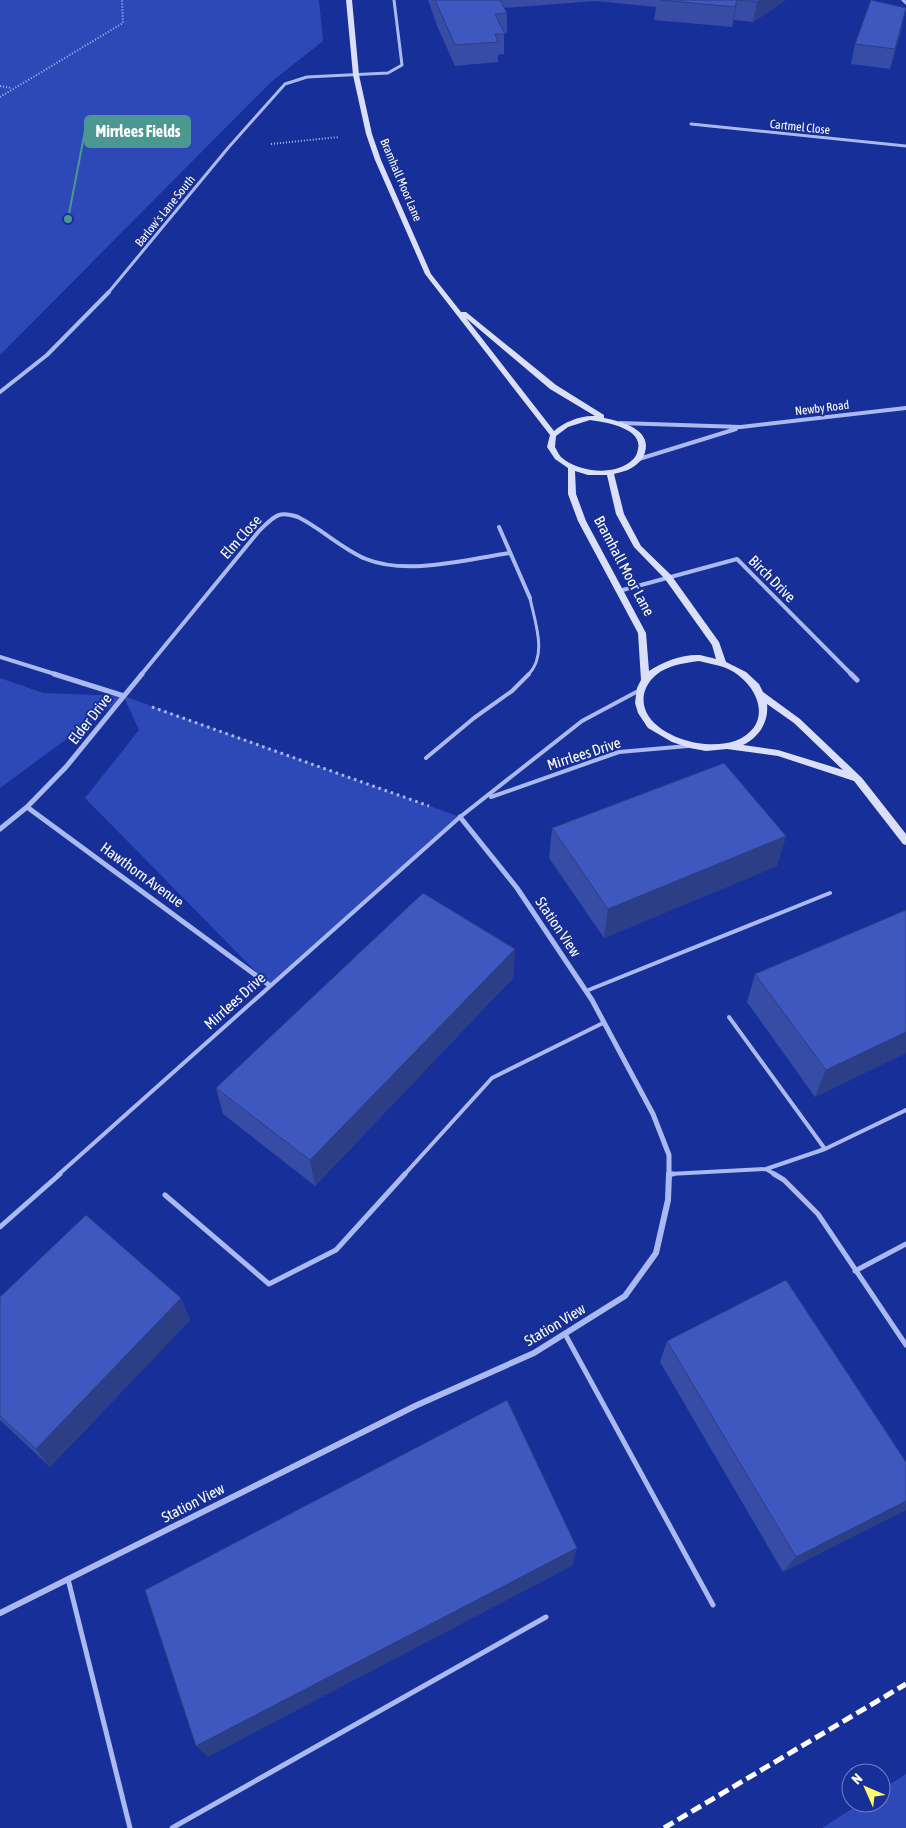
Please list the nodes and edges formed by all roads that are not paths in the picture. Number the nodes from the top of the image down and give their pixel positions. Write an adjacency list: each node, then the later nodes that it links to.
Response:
1 (349, 0): 5 (street, Bramhall Moor Lane)
2 (394, 0): 5 (street, Barlow's Lane South)
3 (903, 0): 4 (street)
4 (906, 3)
5 (356, 75): 8 (street, Bramhall Moor Lane); 9 (street, Barlow's Lane South)
6 (691, 124): 7 (street, Cartmel Close)
7 (906, 146)
8 (450, 301): 11 (street, Bramhall Moor Lane); 14 (street, Bramhall Moor Lane)
9 (0, 392)
10 (906, 408): 13 (street, Newby Road)
11 (603, 419): 12 (street); 14 (street)
12 (620, 423): 13 (street, Newby Road); 15 (street)
13 (741, 427): 15 (street, Newby Road)
14 (553, 434): 16 (street)
15 (639, 458): 17 (street)
16 (571, 468): 17 (street); 21 (street, Bramhall Moor Lane)
17 (610, 473): 20 (street, Bramhall Moor Lane)
18 (499, 527): 19 (street)
19 (510, 553): 22 (street); 29 (street, Elm Close)
20 (668, 577): 21 (street, Birch Drive); 24 (street, Bramhall Moor Lane); 26 (street, Birch Drive)
21 (619, 590): 25 (street, Bramhall Moor Lane)
22 (530, 598): 32 (lane)
23 (0, 656): 29 (street, Elder Drive)
24 (722, 664): 25 (street); 28 (street)
25 (646, 679): 27 (street)
26 (857, 680)
27 (640, 690): 30 (street); 34 (lane, Mirrlees Drive)
28 (762, 695): 31 (street); 33 (street)
29 (124, 696): 35 (street, Elder Drive)
30 (689, 746): 31 (street); 34 (lane, Mirrlees Drive)
31 (726, 746): 33 (street)
32 (426, 758)
33 (859, 780): 38 (street)
34 (489, 798): 36 (lane, Mirrlees Drive)
35 (27, 806): 37 (street); 40 (street, Hawthorn Avenue)
36 (460, 817): 40 (lane, Mirrlees Drive); 41 (street, Station View)
37 (0, 828)
38 (906, 841)
39 (830, 893): 41 (lane)
40 (270, 985): 49 (lane, Mirrlees Drive)
41 (586, 991): 43 (street, Station View)
42 (729, 1017): 45 (lane)
43 (603, 1023): 47 (street, Station View); 48 (lane)
44 (906, 1110): 45 (lane)
45 (825, 1149): 46 (lane)
46 (766, 1169): 47 (lane); 51 (lane)
47 (669, 1174): 52 (street, Station View)
48 (165, 1195)
49 (0, 1227)
50 (906, 1244): 51 (lane)
51 (855, 1271): 53 (lane)
52 (565, 1334): 54 (street, Station View); 55 (lane)
53 (906, 1345)
54 (68, 1579): 56 (street, Station View); 58 (lane)
55 (713, 1605)
56 (0, 1613)
57 (546, 1617): 59 (lane)
58 (130, 1828)
59 (172, 1828)

